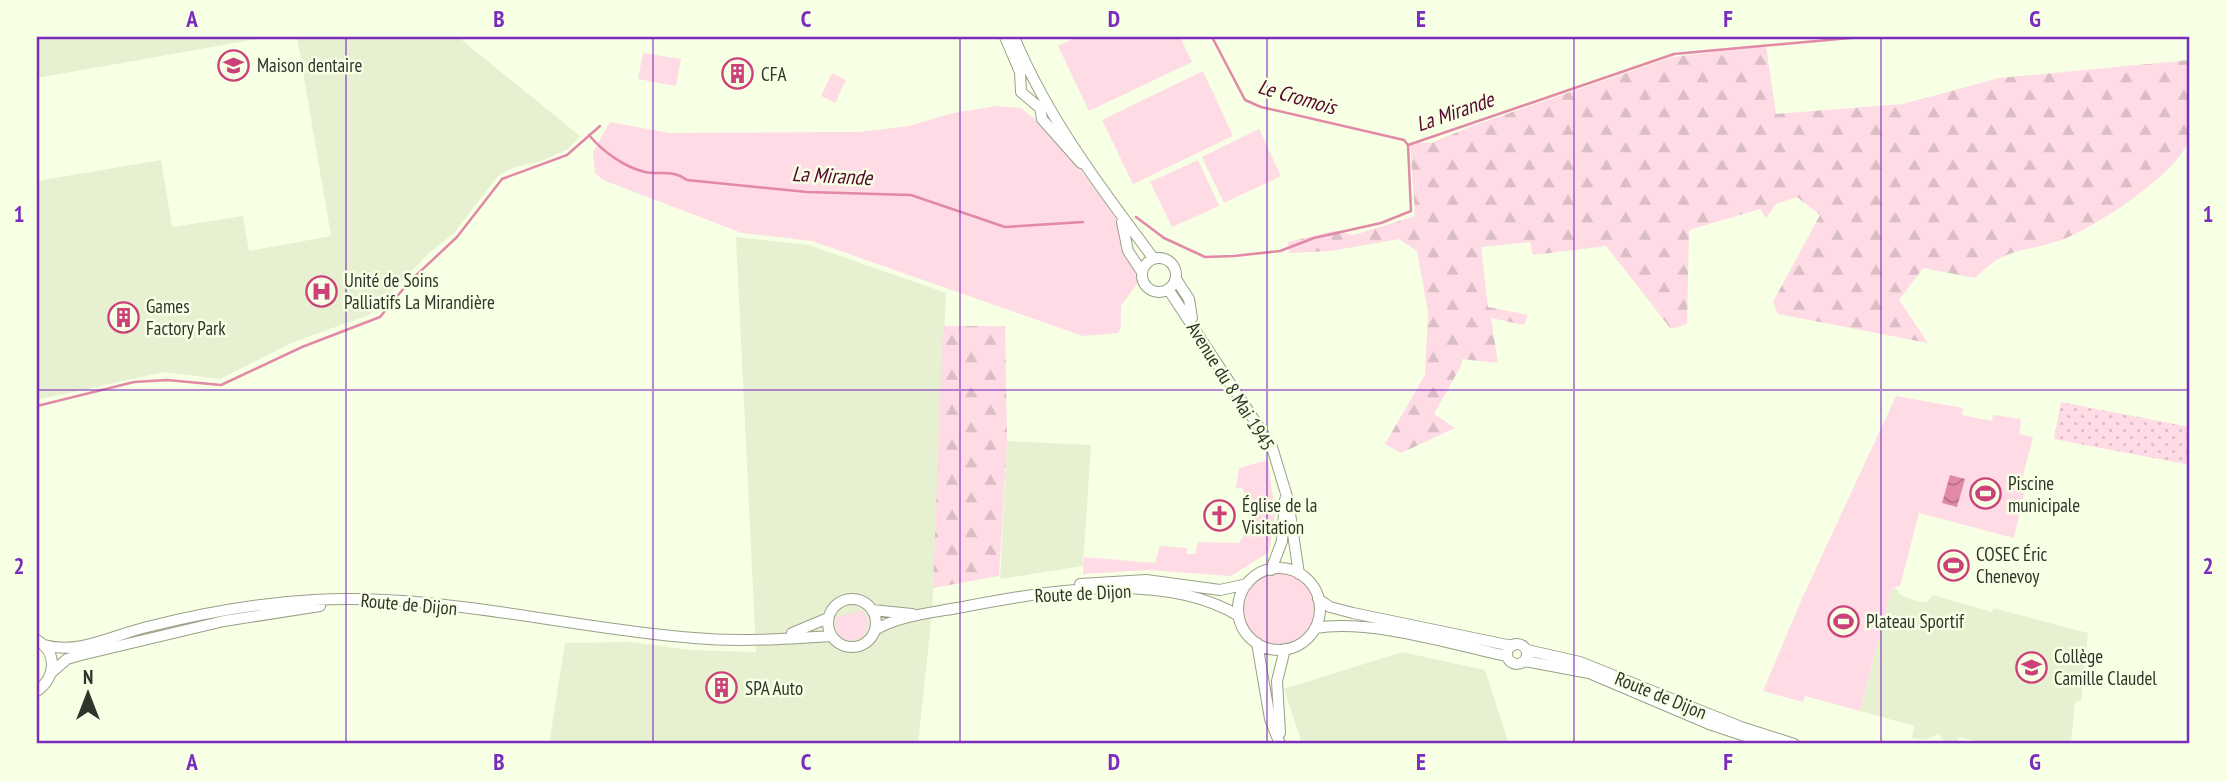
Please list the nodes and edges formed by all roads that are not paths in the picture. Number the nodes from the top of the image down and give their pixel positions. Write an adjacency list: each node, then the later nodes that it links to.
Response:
1 (1005, 37): 3 (main road)
2 (1014, 37): 3 (main road)
3 (1026, 73): 4 (main road); 4 (main road)
4 (1098, 181): 5 (main road)
5 (1114, 206): 6 (main road); 7 (main road)
6 (1153, 259): 7 (main road); 8 (main road)
7 (1142, 272): 9 (main road)
8 (1176, 279): 9 (main road); 10 (main road)
9 (1168, 289): 10 (main road, Avenue du 8 Mai 1945)
10 (1196, 328): 11 (main road, Avenue du 8 Mai 1945)
11 (1285, 499): 12 (main road, Avenue du 8 Mai 1945); 13 (main road)
12 (1271, 570): 13 (main road); 14 (main road)
13 (1299, 574): 16 (main road)
14 (1247, 584): 15 (main road); 20 (main road)
15 (1018, 596): 19 (main road, Route de Dijon); 20 (main road, Route de Dijon)
16 (1318, 598): 22 (main road); 28 (main road, Route de Dijon)
17 (387, 602): 25 (main road, Route de Dijon); 26 (main road, Route de Dijon); 32 (main road)
18 (872, 610): 19 (main road, Route de Dijon); 21 (main road); 23 (main road)
19 (923, 614): 23 (main road, Route de Dijon)
20 (1239, 616): 27 (main road)
21 (828, 618): 24 (main road); 25 (main road, Route de Dijon)
22 (1315, 628): 29 (main road); 30 (main road, Route de Dijon)
23 (875, 630): 24 (main road)
24 (832, 636): 25 (main road, Route de Dijon)
25 (778, 637)
26 (40, 642): 32 (main road)
27 (1257, 643): 29 (main road); 34 (main road)
28 (1512, 646): 30 (main road); 31 (main road, Route de Dijon)
29 (1285, 649): 34 (main road)
30 (1507, 656): 31 (main road, Route de Dijon)
31 (1526, 656): 35 (main road, Route de Dijon); 36 (main road, Route de Dijon)
32 (51, 673): 33 (main road)
33 (37, 691)
34 (1281, 744)
35 (1769, 744)
36 (1794, 744)

